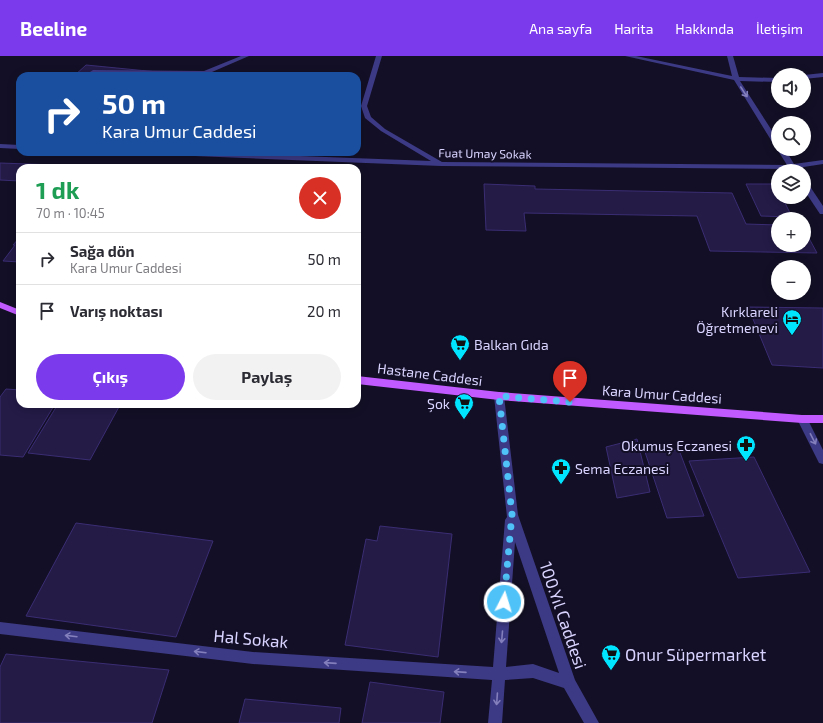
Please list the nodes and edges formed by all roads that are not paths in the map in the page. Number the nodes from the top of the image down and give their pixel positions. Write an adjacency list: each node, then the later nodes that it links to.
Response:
1 (246, 56): 5 (street)
2 (379, 56): 15 (street)
3 (628, 56): 8 (street)
4 (730, 56): 8 (street)
5 (207, 72)
6 (823, 75): 7 (street)
7 (811, 76)
8 (736, 79): 9 (street); 10 (street, one-way to 10)
9 (771, 80)
10 (771, 134)
11 (0, 146): 12 (street)
12 (16, 147)
13 (256, 156): 15 (street, Fuat Umay Sokak)
14 (823, 162): 16 (street, Fuat Umay Sokak)
15 (441, 164): 17 (street, Fuat Umay Sokak)
16 (811, 165)
17 (771, 169)
18 (811, 194): 19 (street)
19 (823, 212)
20 (0, 305): 21 (main road)
21 (16, 311)
22 (361, 380): 23 (main road, Hastane Caddesi)
23 (499, 396): 24 (main road, Kara Umur Caddesi); 27 (street, 100.Yıl Caddesi)
24 (802, 419): 25 (main road, Kara Umur Caddesi); 26 (street, one-way to 26)
25 (823, 419)
26 (823, 460)
27 (512, 514): 29 (street, 100.Yıl Caddesi, one-way to 29); 30 (street, 100.Yıl Caddesi)
28 (0, 628): 29 (street, Hal Sokak, one-way to 28)
29 (499, 674): 30 (street, Hal Sokak); 31 (street, 100.Yıl Caddesi, one-way to 31)
30 (569, 683): 32 (street, 100.Yıl Caddesi)
31 (496, 723)
32 (592, 723)

